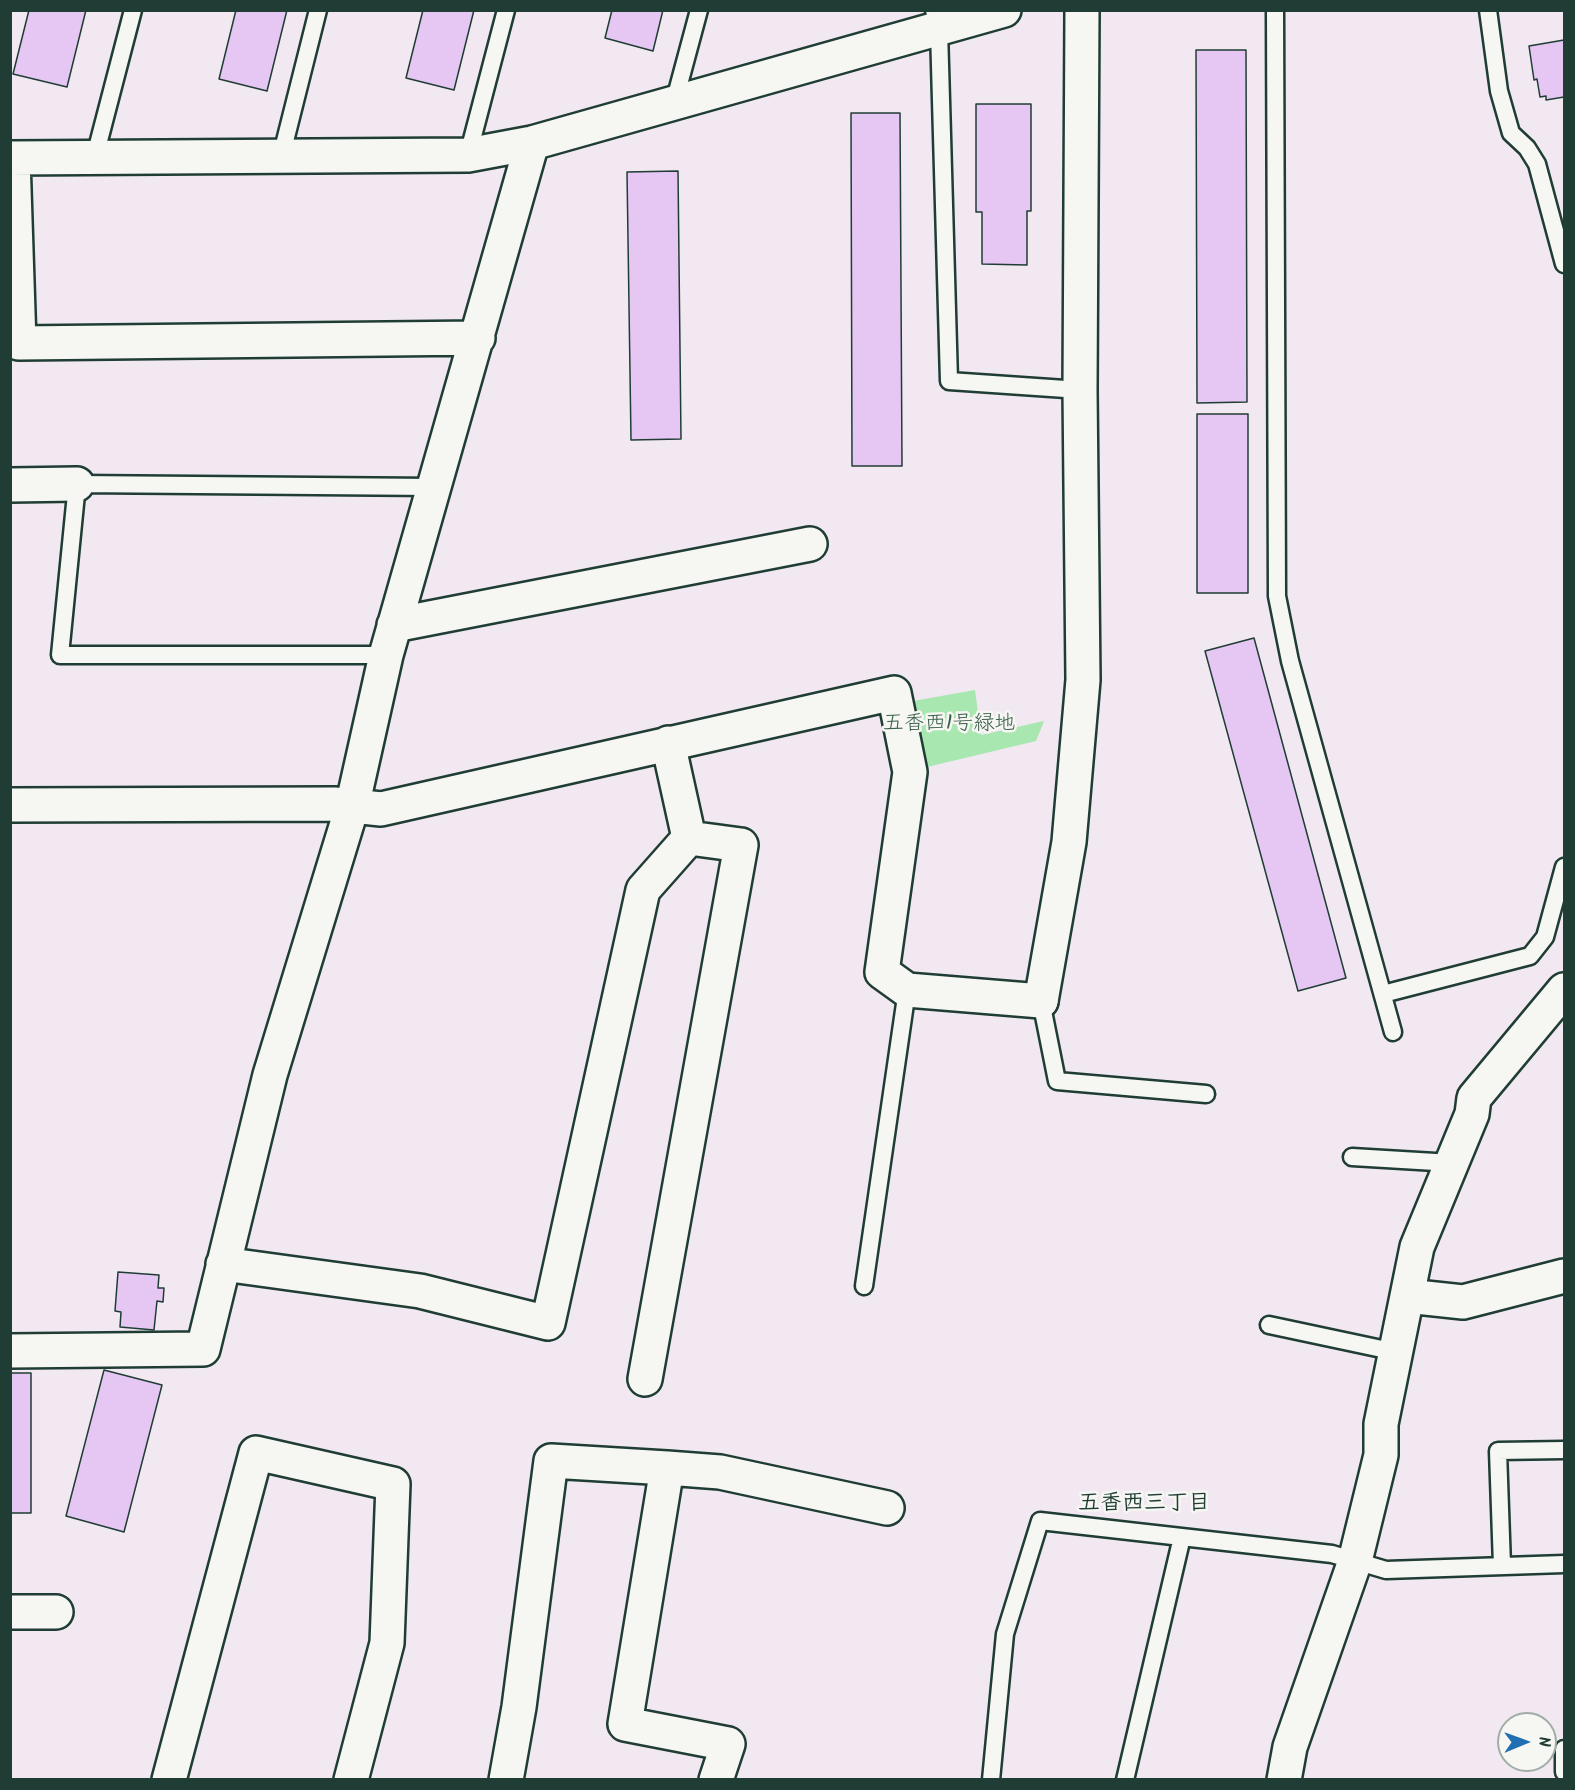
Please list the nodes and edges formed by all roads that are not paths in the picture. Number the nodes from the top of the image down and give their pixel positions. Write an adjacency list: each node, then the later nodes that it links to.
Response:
1 (133, 10): 13 (lane)
2 (318, 10): 14 (lane)
3 (506, 10): 12 (lane)
4 (699, 10): 10 (lane)
5 (1005, 10): 9 (street)
6 (1082, 10): 18 (street)
7 (1275, 10): 31 (lane)
8 (1488, 10): 16 (lane)
9 (936, 20): 10 (street); 18 (lane)
10 (674, 103): 11 (street)
11 (532, 143): 12 (street); 17 (street)
12 (468, 154): 14 (street)
13 (95, 156): 14 (street); 15 (street)
14 (280, 157)
15 (12, 158): 17 (street)
16 (1564, 264)
17 (478, 338): 21 (street)
18 (1080, 390): 32 (street)
19 (77, 484): 20 (street); 21 (lane); 23 (lane)
20 (10, 485)
21 (435, 487): 23 (street)
22 (810, 544): 23 (street)
23 (390, 640): 26 (street)
24 (668, 743): 26 (street); 27 (street); 29 (street)
25 (10, 805): 26 (street)
26 (352, 807): 37 (street)
27 (689, 838): 37 (street); 44 (street)
28 (1564, 867): 31 (lane)
29 (907, 990): 32 (street); 39 (lane)
30 (1564, 990): 36 (street)
31 (1383, 994): 33 (lane)
32 (1041, 1001): 34 (lane)
33 (1393, 1032)
34 (1206, 1094)
35 (1352, 1156): 36 (lane)
36 (1452, 1163): 40 (street)
37 (223, 1264): 42 (street)
38 (1564, 1276): 40 (street)
39 (864, 1286)
40 (1407, 1296): 43 (street)
41 (1269, 1324): 43 (lane)
42 (10, 1351)
43 (1396, 1352): 49 (street)
44 (645, 1379)
45 (1564, 1450): 51 (lane)
46 (667, 1468): 47 (street); 58 (street); 59 (street)
47 (887, 1508)
48 (1182, 1537): 49 (lane); 60 (lane); 61 (lane)
49 (1355, 1561): 51 (lane); 62 (street)
50 (1564, 1564): 51 (lane)
51 (1502, 1566)
52 (10, 1612): 53 (street)
53 (56, 1612)
54 (1564, 1749): 55 (lane)
55 (1564, 1772)
56 (169, 1779): 57 (street)
57 (351, 1779)
58 (506, 1779)
59 (716, 1779)
60 (991, 1779)
61 (1125, 1779)
62 (1284, 1779)

